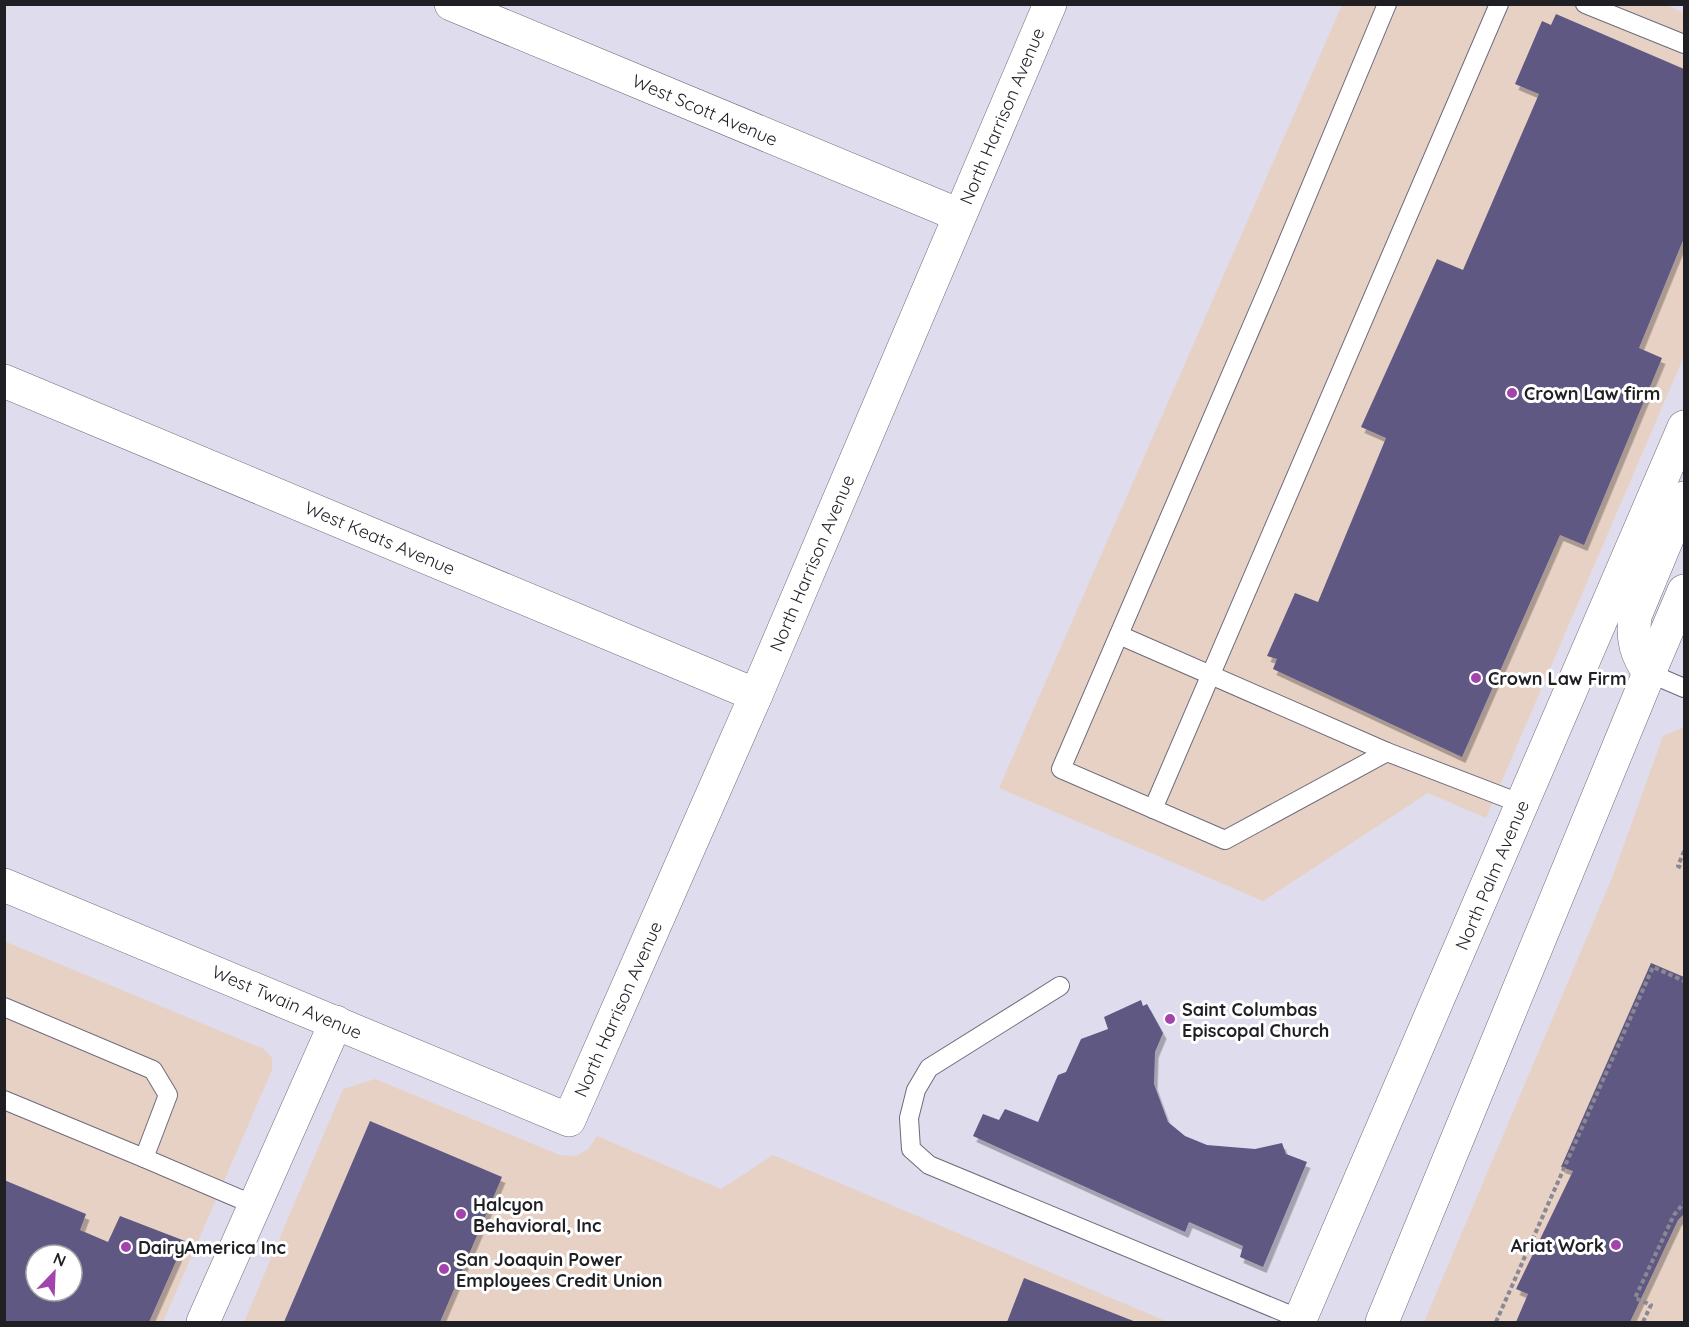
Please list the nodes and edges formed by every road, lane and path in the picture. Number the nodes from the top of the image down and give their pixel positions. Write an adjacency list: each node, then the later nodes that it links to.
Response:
1 (451, 4): 7 (street, West Scott Avenue)
2 (1050, 4): 7 (street, North Harrison Avenue)
3 (1387, 4): 12 (lane)
4 (1499, 4): 14 (lane)
5 (1585, 4): 6 (lane)
6 (1684, 44)
7 (959, 215): 16 (street, North Harrison Avenue)
8 (4, 381): 16 (street, West Keats Avenue)
9 (1684, 427): 18 (street, North Palm Avenue)
10 (1684, 498): 13 (street)
11 (1683, 600): 13 (street)
12 (1119, 635): 14 (lane); 19 (lane)
13 (1649, 673): 15 (lane); 34 (street)
14 (1210, 675): 17 (lane); 19 (lane)
15 (1684, 688)
16 (756, 695): 28 (street, North Harrison Avenue)
17 (1387, 752): 18 (lane); 19 (lane)
18 (1522, 804): 32 (street, North Palm Avenue)
19 (1153, 809)
20 (1684, 851): 21 (path)
21 (1684, 869)
22 (4, 885): 26 (street, West Twain Avenue)
23 (1684, 981): 35 (path)
24 (1060, 986): 32 (lane)
25 (4, 1007): 29 (lane)
26 (336, 1023): 28 (street, West Twain Avenue); 31 (street)
27 (4, 1100): 29 (lane)
28 (569, 1120)
29 (144, 1158): 31 (lane)
30 (1684, 1203): 36 (path)
31 (254, 1206): 33 (street)
32 (1299, 1321)
33 (203, 1323)
34 (1382, 1323)
35 (1496, 1323)
36 (1643, 1323)

